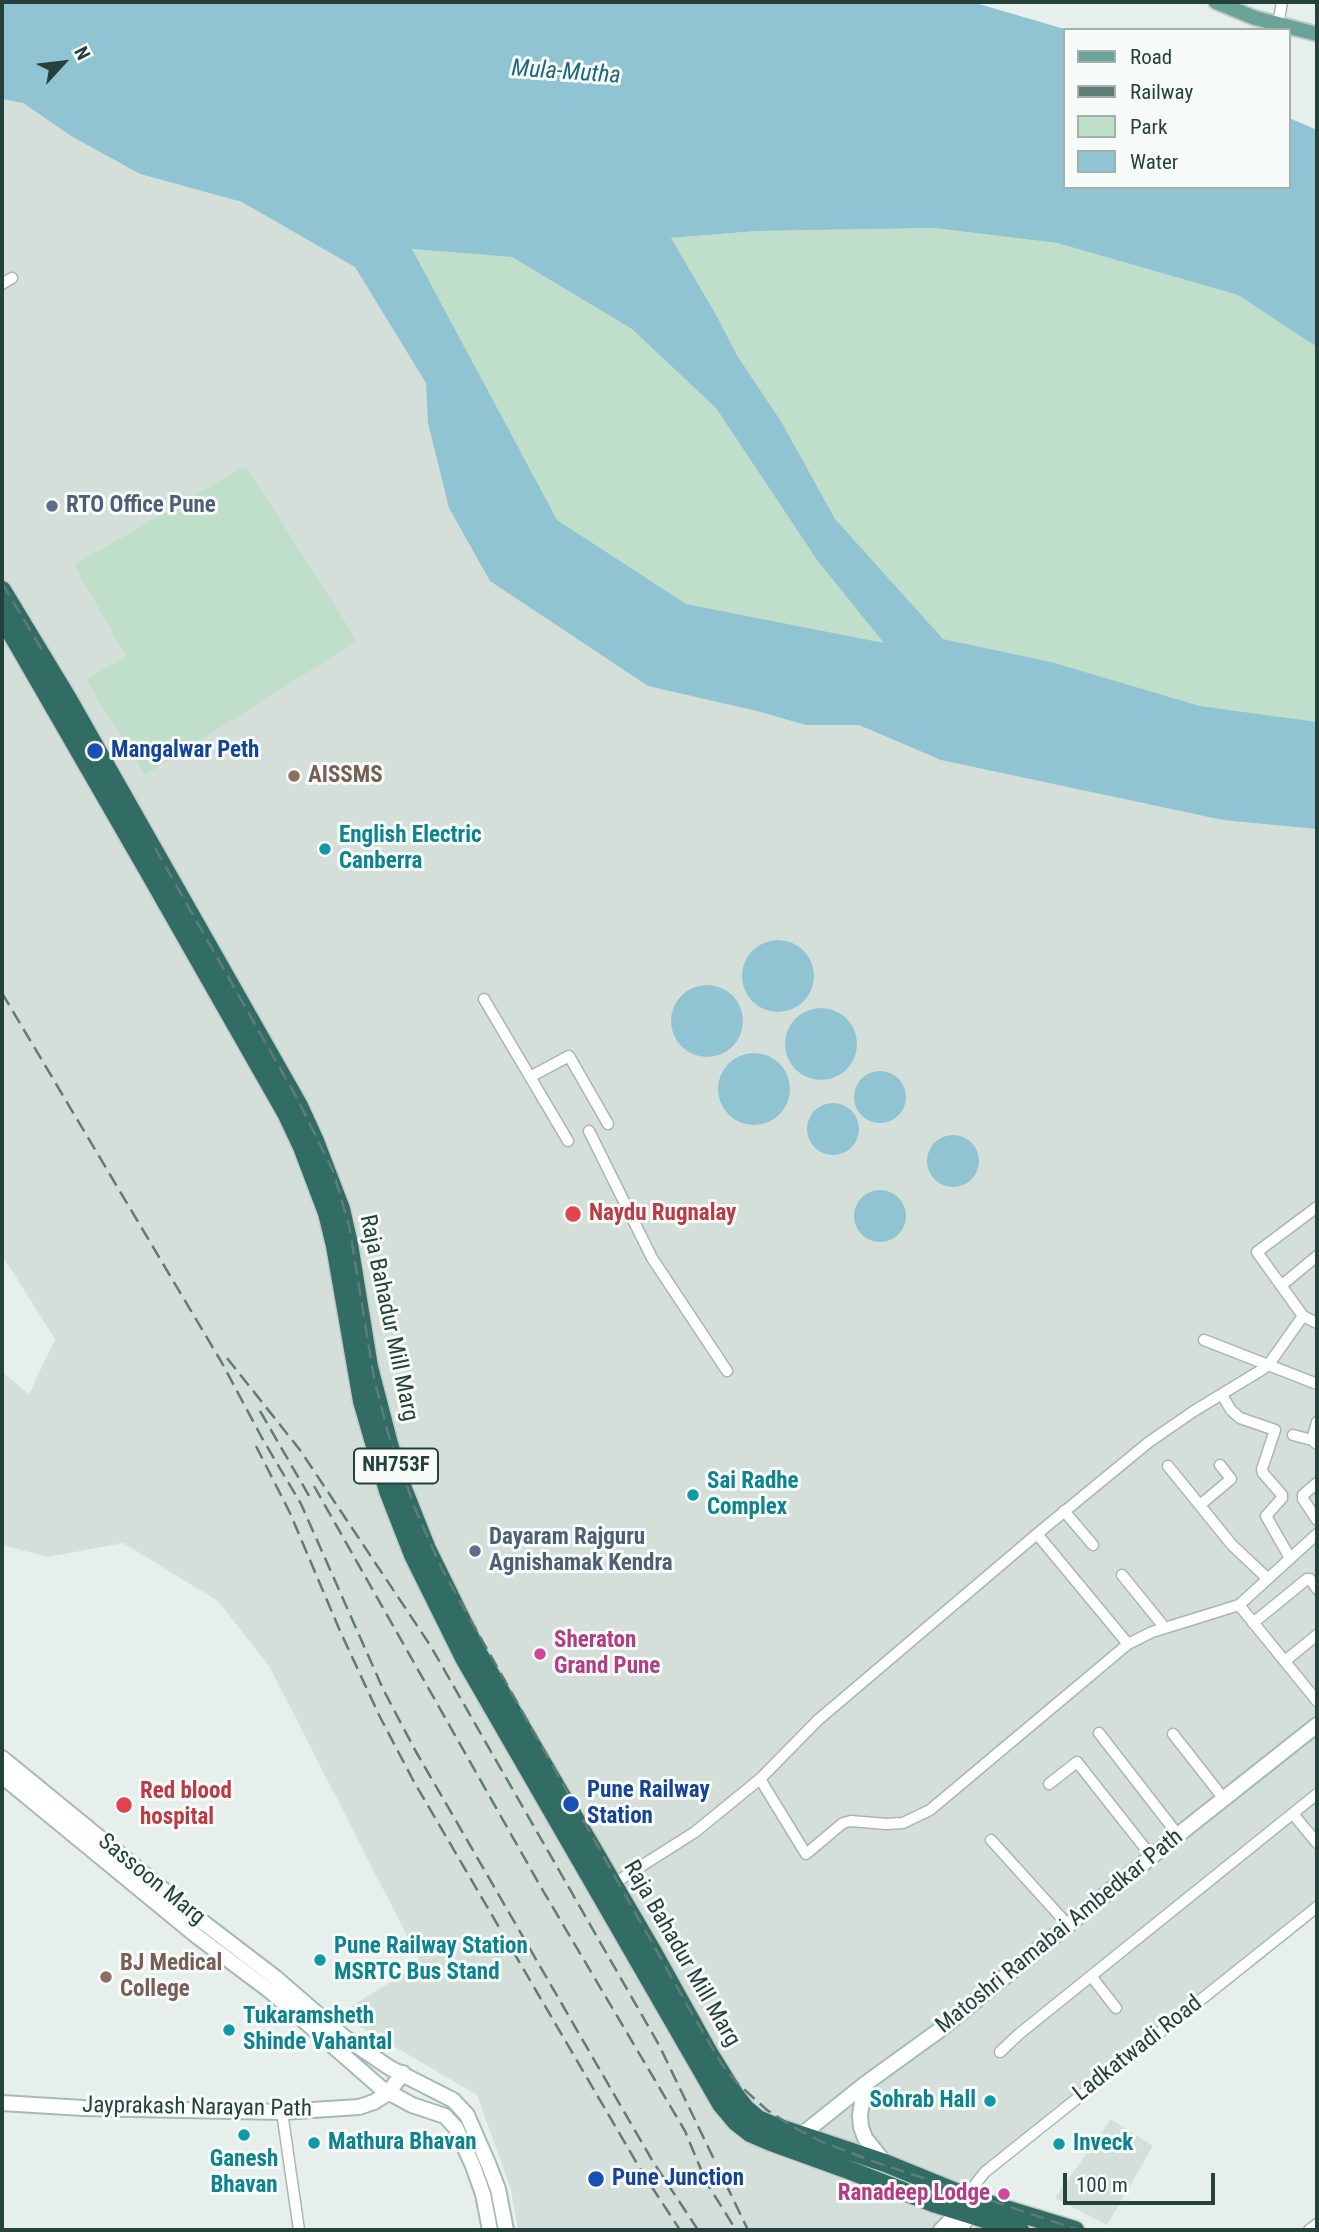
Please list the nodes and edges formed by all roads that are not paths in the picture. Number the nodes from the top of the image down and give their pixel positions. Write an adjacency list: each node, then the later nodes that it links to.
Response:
1 (1216, 2): 3 (main road)
2 (1282, 2): 3 (street)
3 (1278, 24): 4 (main road)
4 (1317, 34)
5 (12, 278): 6 (street)
6 (2, 284)
7 (2, 590): 9 (highway, Raja Bahadur Mill Marg / NH753F)
8 (2, 617): 9 (highway, Raja Bahadur Mill Marg / NH753F)
9 (156, 870): 62 (highway, Raja Bahadur Mill Marg / NH753F); 76 (highway, Raja Bahadur Mill Marg / NH753F)
10 (484, 999): 11 (street)
11 (530, 1077): 12 (street); 14 (street)
12 (608, 1124)
13 (589, 1131): 22 (street)
14 (568, 1141)
15 (1317, 1207): 17 (street)
16 (1317, 1256): 17 (street)
17 (1282, 1285): 18 (street)
18 (1303, 1316): 19 (street); 21 (street)
19 (1317, 1323)
20 (1204, 1339): 21 (street)
21 (1269, 1364): 23 (street); 24 (street)
22 (727, 1371)
23 (1317, 1384)
24 (1222, 1395): 32 (street); 37 (street)
25 (1317, 1422): 27 (street)
26 (1293, 1435): 27 (street)
27 (1314, 1442)
28 (1220, 1465): 31 (street)
29 (1168, 1466): 31 (street)
30 (1317, 1483): 33 (street)
31 (1200, 1505): 39 (street)
32 (1064, 1511): 34 (street); 36 (street)
33 (1317, 1520)
34 (1037, 1534): 45 (street); 53 (street)
35 (1317, 1534): 37 (street)
36 (1093, 1545)
37 (1290, 1558): 39 (street)
38 (1122, 1575): 43 (street)
39 (1267, 1578): 41 (street)
40 (1317, 1589): 42 (street)
41 (1239, 1605): 42 (street); 43 (street)
42 (1253, 1623): 46 (street)
43 (1165, 1628): 45 (street)
44 (1317, 1635): 46 (street)
45 (1128, 1644): 53 (street)
46 (1284, 1661): 47 (street)
47 (1317, 1701)
48 (1317, 1725): 56 (main road, Matoshri Ramabai Ambedkar Path)
49 (1099, 1733): 58 (street)
50 (1173, 1734): 56 (street)
51 (2, 1758): 67 (main road, Sassoon Marg)
52 (2, 1776): 67 (main road, Sassoon Marg)
53 (760, 1779): 62 (street)
54 (1049, 1784): 61 (street)
55 (1317, 1794): 57 (street)
56 (1224, 1799): 58 (main road, Matoshri Ramabai Ambedkar Path)
57 (1293, 1814): 60 (street); 65 (street)
58 (1178, 1836): 61 (main road, Matoshri Ramabai Ambedkar Path)
59 (991, 1840): 64 (street)
60 (1317, 1843)
61 (1152, 1857): 64 (main road, Matoshri Ramabai Ambedkar Path)
62 (613, 1884): 74 (highway, Raja Bahadur Mill Marg / NH753F)
63 (1317, 1907): 76 (street, Ladkatwadi Road)
64 (1069, 1925): 70 (main road, Matoshri Ramabai Ambedkar Path)
65 (1091, 1976): 66 (street); 68 (street)
66 (1116, 2008)
67 (341, 2044): 69 (main road, Sassoon Marg); 71 (main road, Sassoon Marg)
68 (1000, 2052)
69 (403, 2073): 71 (main road); 80 (main road, Sassoon Marg)
70 (865, 2084): 74 (main road, Matoshri Ramabai Ambedkar Path); 75 (main road)
71 (388, 2093): 73 (main road, Jayprakash Narayan Path); 79 (main road, Sassoon Marg)
72 (2, 2103): 73 (main road, Jayprakash Narayan Path)
73 (282, 2112): 78 (street)
74 (800, 2136): 75 (highway, Raja Bahadur Mill Marg / NH753F)
75 (885, 2163): 76 (highway, Raja Bahadur Mill Marg / NH753F)
76 (966, 2210): 81 (main road); 82 (highway, NH753F); 83 (highway, NH753F)
77 (1317, 2224): 84 (street)
78 (299, 2230)
79 (490, 2230)
80 (506, 2230)
81 (941, 2230)
82 (1020, 2230)
83 (1075, 2230)
84 (1309, 2230)

